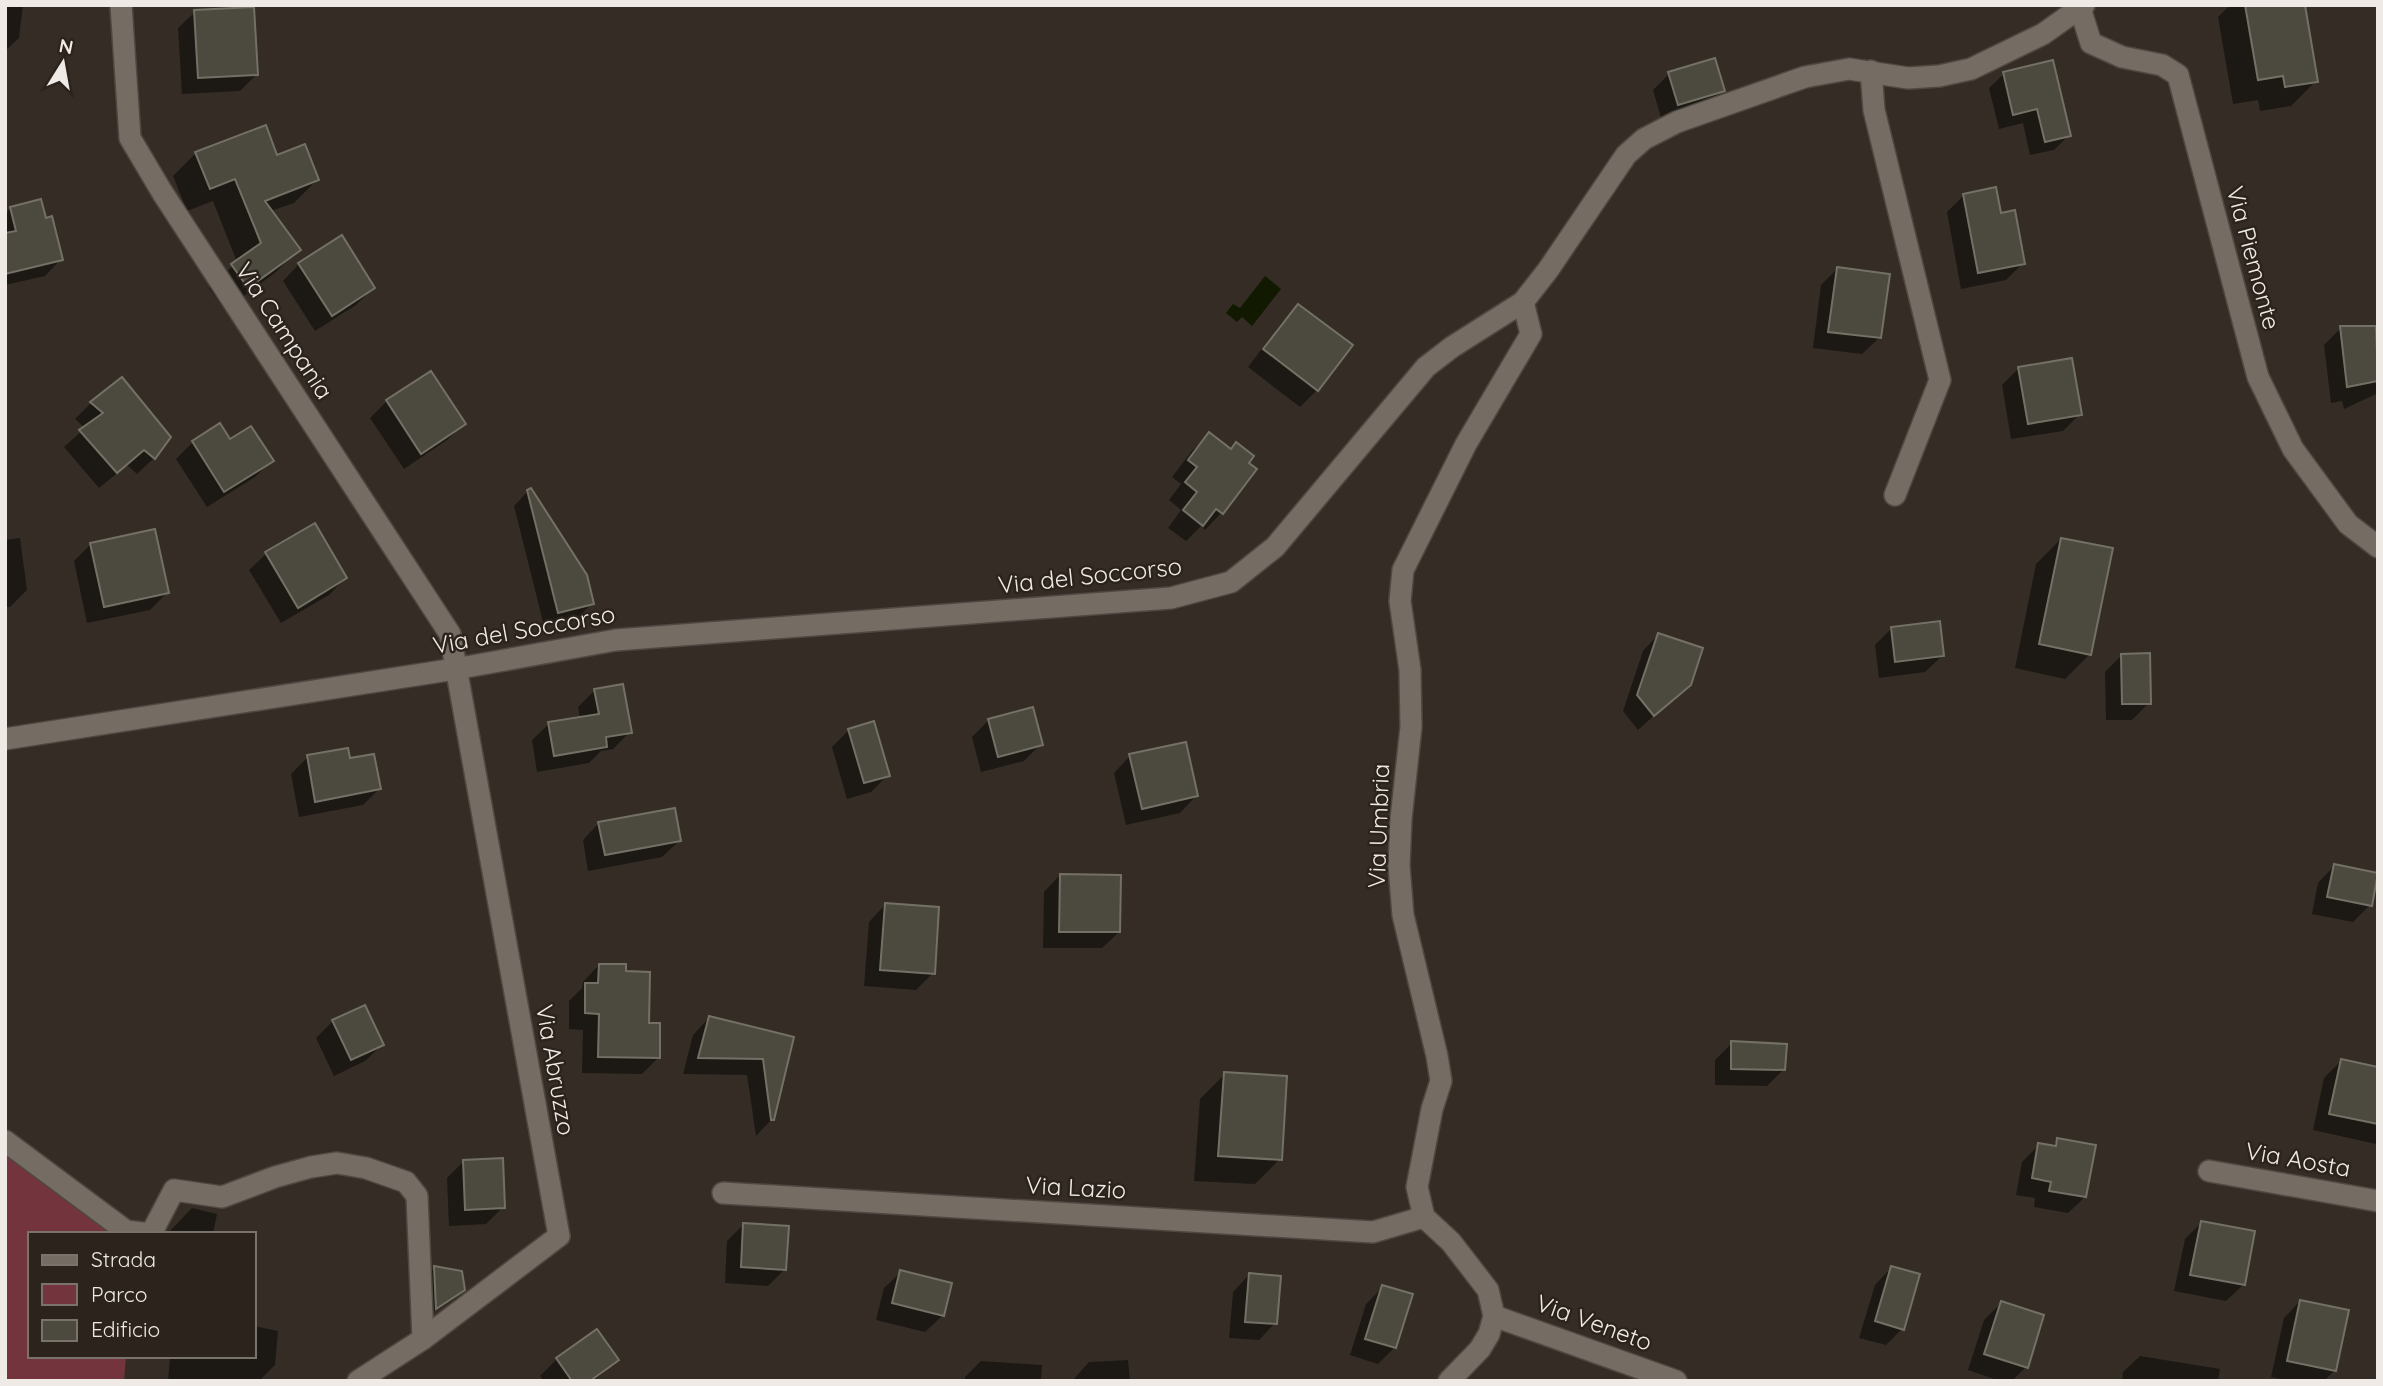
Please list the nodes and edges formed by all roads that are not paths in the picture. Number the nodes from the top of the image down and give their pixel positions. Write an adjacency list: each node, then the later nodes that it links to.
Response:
1 (121, 5): 7 (street, Via Campania)
2 (2081, 6): 3 (street, Via del Soccorso); 6 (street, Via Piemonte)
3 (1871, 71): 4 (street, Via del Soccorso); 5 (street)
4 (1522, 302): 7 (street, Via del Soccorso); 13 (street, Via Umbria)
5 (1895, 495)
6 (2378, 547)
7 (455, 668): 8 (street, Via del Soccorso); 17 (street, Via Abruzzo)
8 (5, 739)
9 (5, 1141): 14 (street)
10 (2210, 1171): 12 (street, Via Aosta)
11 (723, 1193): 13 (street, Via Lazio)
12 (2378, 1201)
13 (1423, 1217): 16 (street)
14 (134, 1232)
15 (151, 1232): 17 (street)
16 (1494, 1316): 19 (street); 20 (street, Via Veneto)
17 (423, 1339): 18 (street, Via Abruzzo)
18 (358, 1381)
19 (1449, 1381)
20 (1676, 1381)

